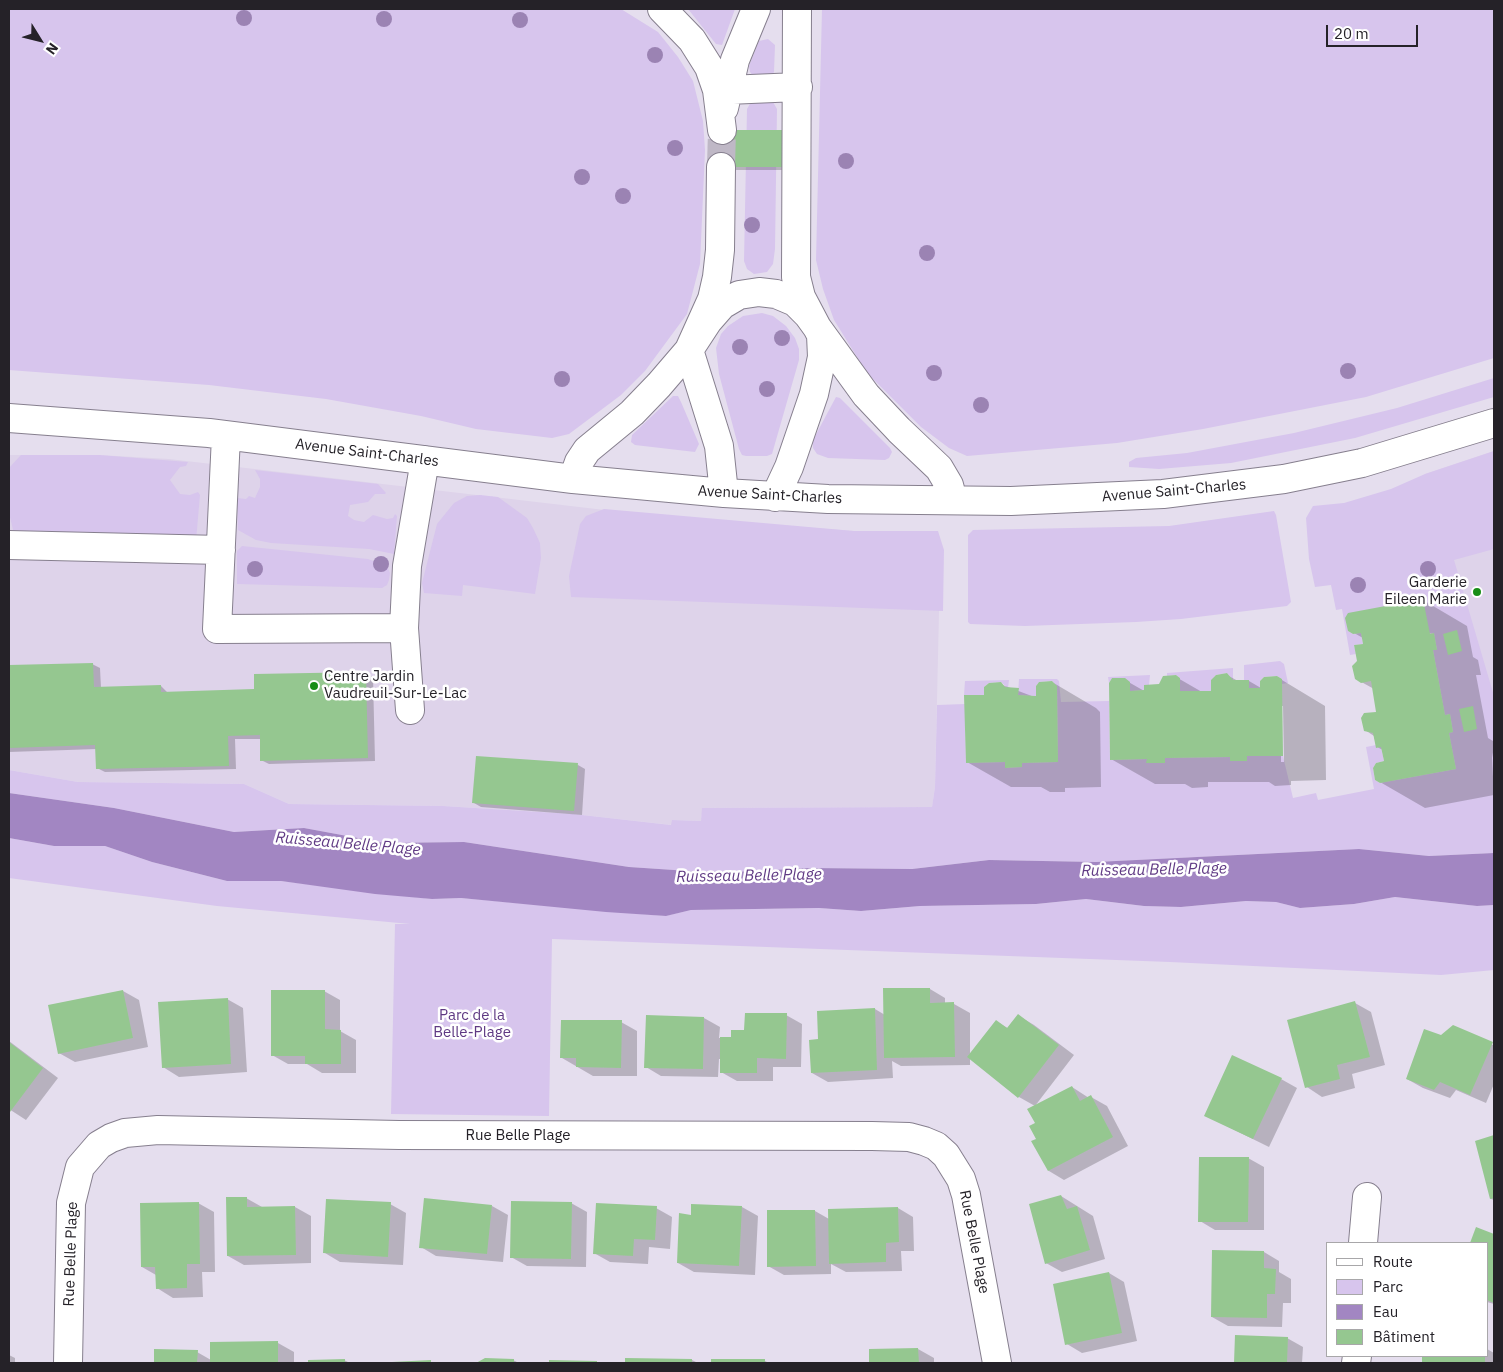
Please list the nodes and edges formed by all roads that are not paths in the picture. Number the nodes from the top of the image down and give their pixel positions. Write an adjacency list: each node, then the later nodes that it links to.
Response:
1 (662, 9): 5 (street)
2 (756, 9): 5 (street)
3 (797, 9): 4 (street)
4 (798, 87): 5 (street); 7 (street)
5 (727, 90)
6 (721, 167): 8 (street)
7 (821, 335): 8 (street); 17 (street); 18 (street)
8 (689, 350): 15 (street); 16 (street)
9 (9, 418): 10 (street, Avenue Saint-Charles)
10 (41, 422): 12 (street, Avenue Saint-Charles); 13 (street, Avenue Saint-Charles)
11 (1494, 423): 18 (street, Avenue Saint-Charles)
12 (9, 425)
13 (226, 436): 14 (street, Avenue Saint-Charles); 20 (street)
14 (425, 460): 15 (street, Avenue Saint-Charles); 21 (street)
15 (573, 479): 16 (street, Avenue Saint-Charles)
16 (724, 493): 17 (street, Avenue Saint-Charles)
17 (776, 497): 18 (street, Avenue Saint-Charles)
18 (953, 500)
19 (9, 545): 20 (street)
20 (221, 550): 21 (street)
21 (404, 628): 22 (street)
22 (410, 710)
23 (1367, 1197): 24 (street)
24 (1363, 1242)
25 (68, 1363): 26 (street, Rue Belle Plage)
26 (997, 1363)

